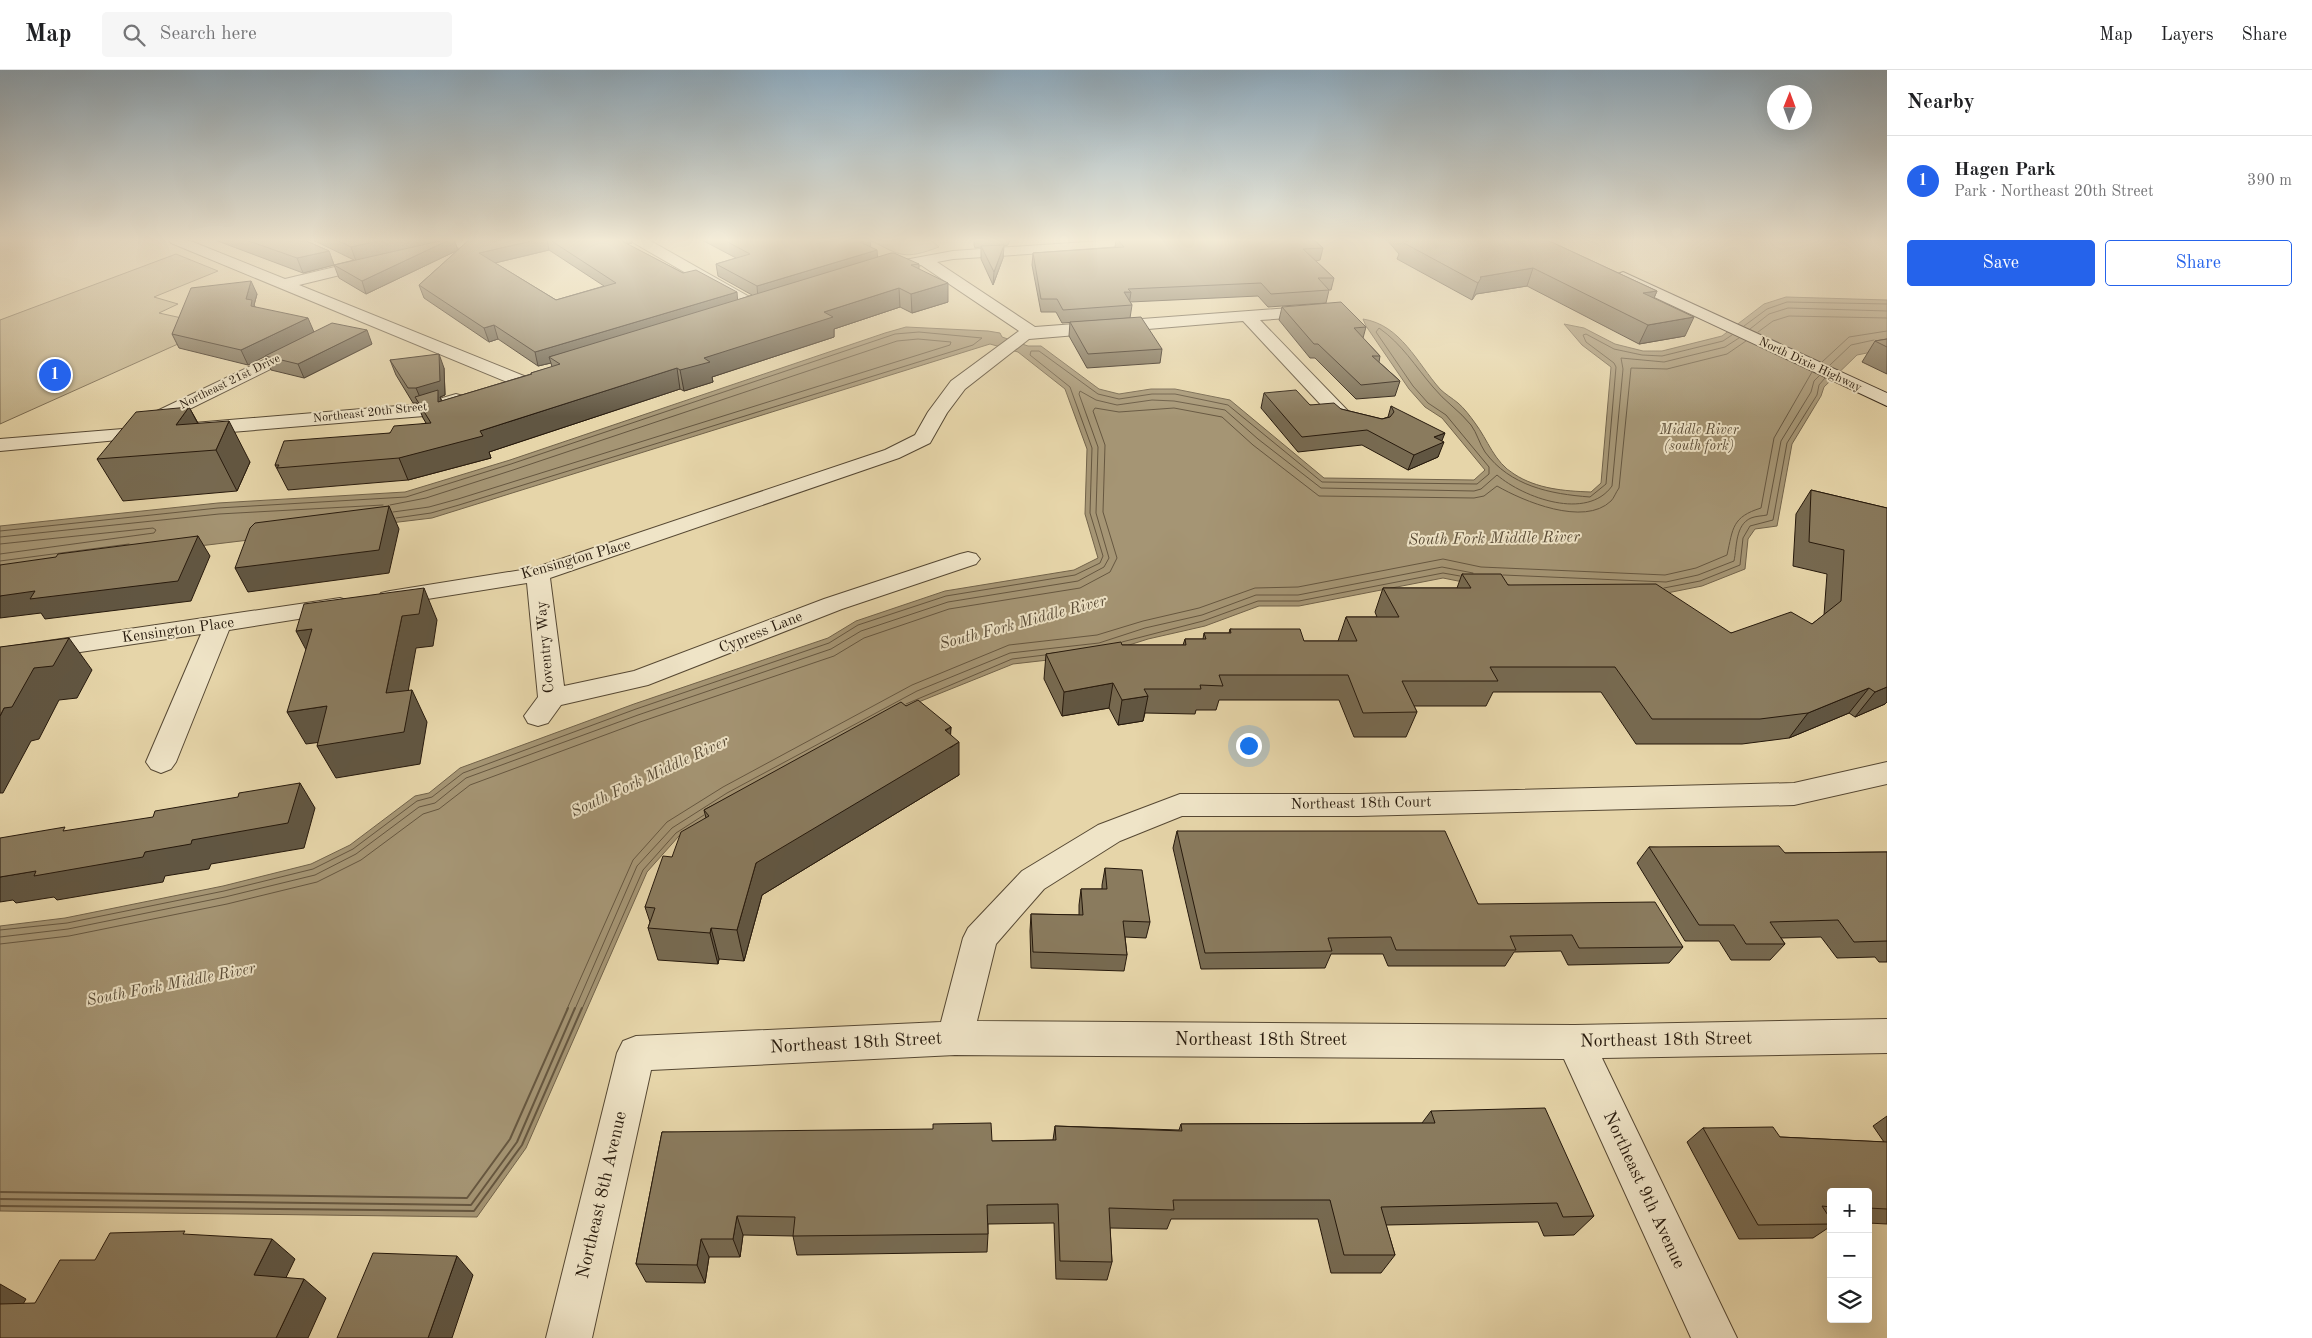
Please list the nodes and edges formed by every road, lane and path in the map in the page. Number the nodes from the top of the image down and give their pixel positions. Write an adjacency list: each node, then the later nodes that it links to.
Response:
1 (321, 299): 7 (street)
2 (750, 299): 6 (street)
3 (982, 299): 10 (street)
4 (1669, 299): 16 (street, North Dixie Highway)
5 (1328, 310): 8 (street)
6 (727, 315)
7 (362, 316): 9 (street); 13 (street)
8 (1248, 317): 10 (street); 17 (street)
9 (345, 325)
10 (1032, 332): 21 (street, Kensington Place)
11 (318, 338): 18 (street, Northeast 21st Drive)
12 (537, 374): 13 (street)
13 (518, 380): 14 (street)
14 (490, 389)
15 (471, 395): 18 (street, Northeast 20th Street)
16 (1887, 400)
17 (1378, 426)
18 (124, 435): 19 (street, Northeast 20th Street)
19 (0, 445)
20 (968, 559): 24 (street, Cypress Lane)
21 (538, 574): 22 (street, Kensington Place); 24 (street, Coventry Way)
22 (218, 626): 23 (street, Kensington Place); 25 (street)
23 (0, 656)
24 (545, 707)
25 (161, 762)
26 (1887, 773): 28 (street, Northeast 18th Court)
27 (1887, 1036): 29 (street, Northeast 18th Street)
28 (955, 1038): 29 (street, Northeast 18th Street); 30 (street, Northeast 18th Street)
29 (1575, 1042): 32 (street, Northeast 9th Avenue)
30 (636, 1053): 31 (street, Northeast 8th Avenue)
31 (569, 1338)
32 (1714, 1338)

